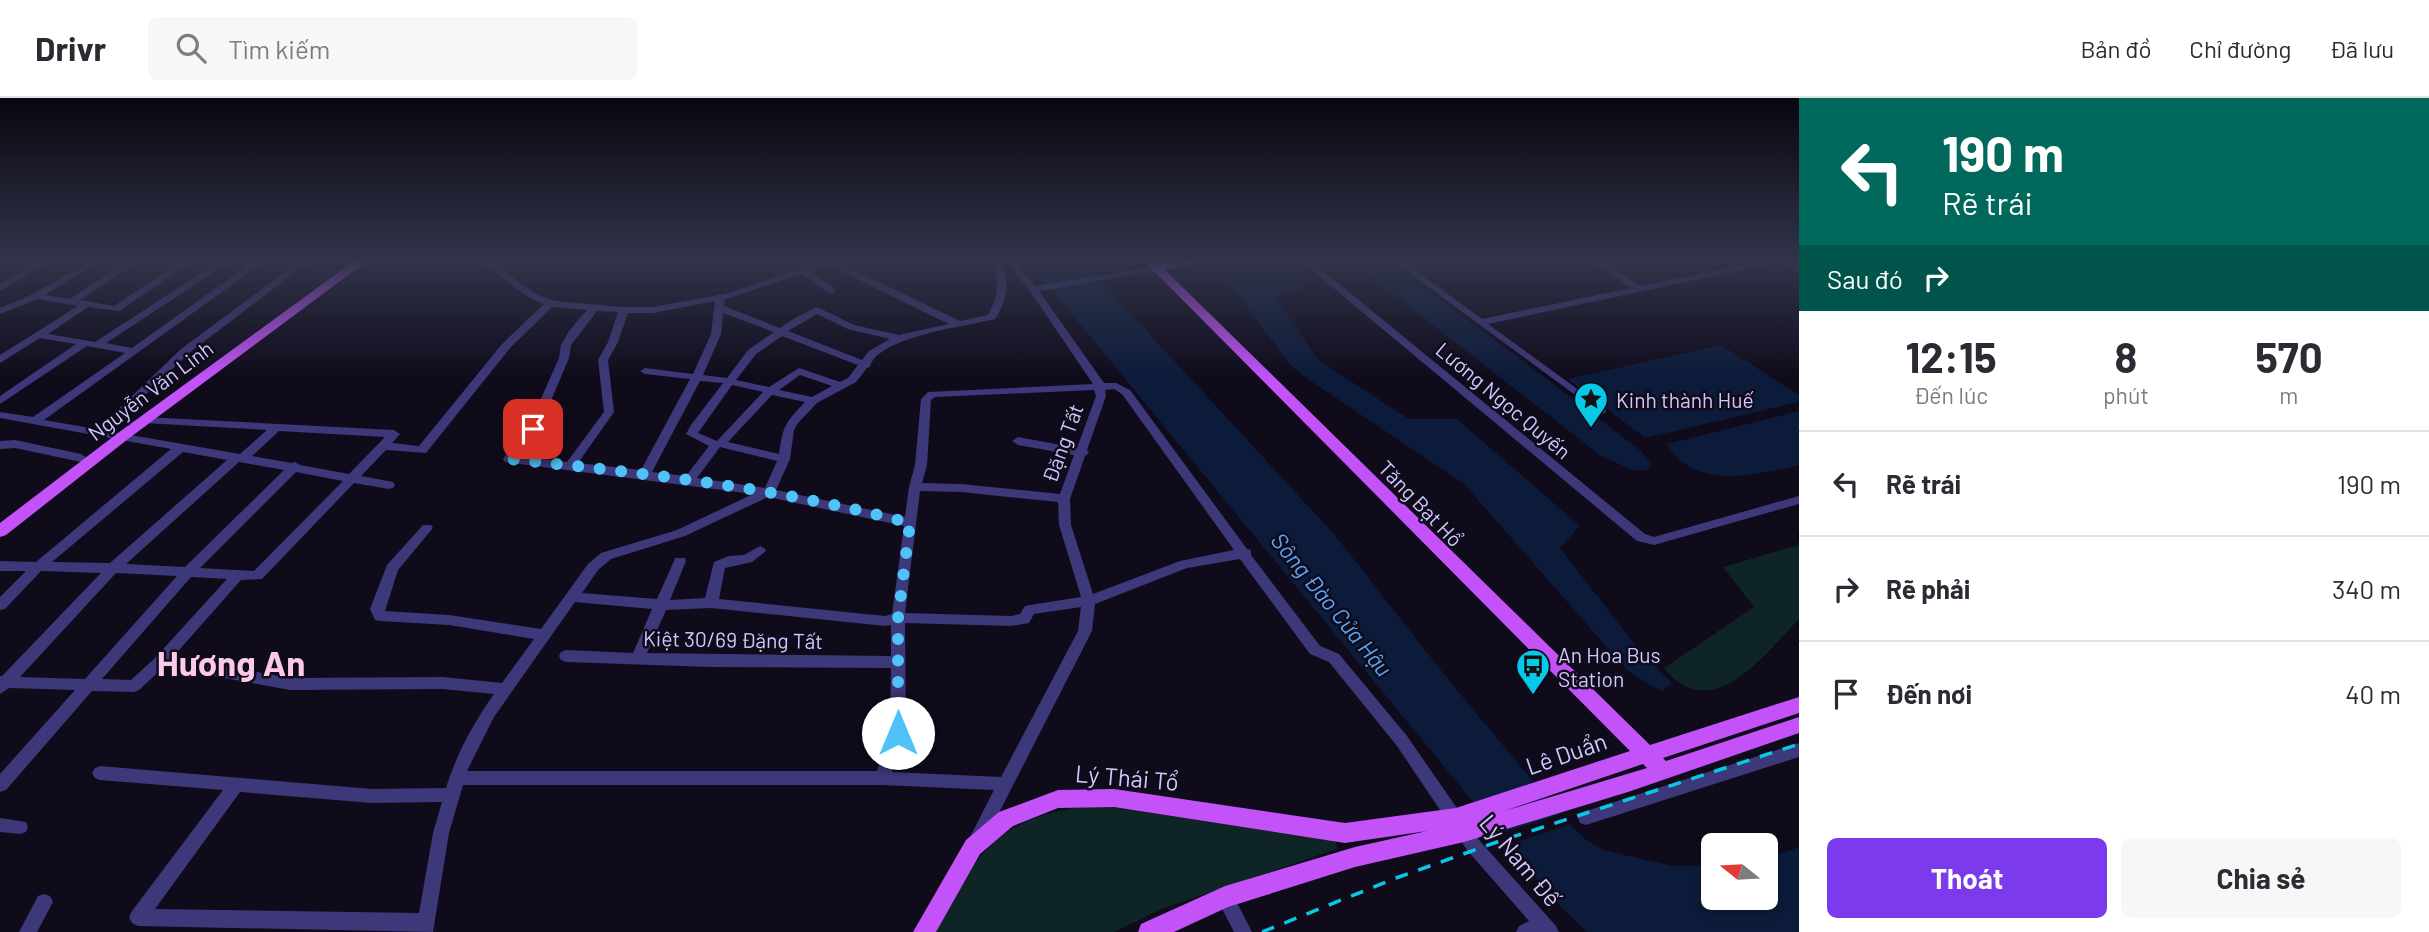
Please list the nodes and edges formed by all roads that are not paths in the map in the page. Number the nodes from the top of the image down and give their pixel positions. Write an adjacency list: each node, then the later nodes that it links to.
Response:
1 (27, 300): 25 (street)
2 (59, 300): 19 (street)
3 (74, 300): 19 (street)
4 (130, 300): 22 (street)
5 (167, 300): 35 (street)
6 (206, 300): 36 (street)
7 (254, 300): 52 (street)
8 (300, 300): 26 (main road, Nguyễn Văn Linh)
9 (303, 300): 26 (main road, Nguyễn Văn Linh)
10 (545, 300): 20 (street)
11 (725, 300): 21 (street)
12 (908, 300): 29 (street)
13 (999, 300): 29 (street)
14 (1045, 300): 43 (street, Đặng Tất)
15 (1188, 300): 102 (main road, Tăng Bạt Hổ)
16 (1354, 300): 76 (street, Lương Ngọc Quyến)
17 (1451, 300): 27 (street)
18 (1587, 300): 27 (street)
19 (71, 302): 22 (street)
20 (551, 302): 23 (street); 56 (street)
21 (720, 302): 24 (street); 30 (street); 40 (street)
22 (87, 304): 31 (street)
23 (594, 308): 24 (street); 63 (street)
24 (624, 310): 63 (street)
25 (0, 312)
26 (278, 316): 49 (main road, Nguyễn Văn Linh); 52 (main road, Nguyễn Văn Linh)
27 (1482, 322): 47 (street)
28 (907, 324): 32 (street)
29 (960, 325): 32 (street)
30 (783, 331): 33 (street); 38 (street); 41 (street)
31 (38, 335): 34 (street); 37 (street)
32 (917, 335): 33 (street)
33 (899, 338): 38 (street)
34 (85, 343): 35 (street); 45 (street)
35 (97, 345): 36 (street)
36 (134, 351): 50 (street)
37 (0, 360)
38 (866, 365): 42 (street)
39 (645, 371): 40 (street)
40 (699, 377): 41 (street); 64 (street)
41 (729, 381): 44 (street); 54 (street)
42 (841, 386): 44 (street); 46 (street)
43 (1099, 387): 58 (street, Đặng Tất); 68 (street); 78 (street)
44 (769, 392): 46 (street); 54 (street)
45 (0, 401)
46 (813, 401): 61 (street)
47 (1601, 411)
48 (0, 415): 50 (street)
49 (144, 420): 51 (street); 52 (main road, Nguyễn Văn Linh)
50 (35, 421): 52 (street)
51 (278, 426): 56 (street); 59 (street)
52 (115, 432): 57 (street); 60 (main road, Nguyễn Văn Linh); 75 (main road, Nguyễn Văn Linh)
53 (1018, 441): 58 (street)
54 (719, 442): 61 (street); 66 (street)
55 (0, 445): 60 (street)
56 (383, 446): 65 (street)
57 (180, 448): 59 (street); 81 (street)
58 (1083, 453): 70 (street, Đặng Tất)
59 (240, 457): 62 (street); 82 (street)
60 (81, 458): 72 (main road, Nguyễn Văn Linh)
61 (784, 459): 69 (street)
62 (295, 466): 65 (street); 83 (street)
63 (570, 466): 64 (street)
64 (645, 474): 66 (street)
65 (353, 477): 67 (street); 84 (street)
66 (689, 480): 69 (street)
67 (389, 485)
68 (915, 487): 70 (street); 73 (street)
69 (770, 491): 73 (street); 85 (street)
70 (1064, 499): 86 (street, Đặng Tất)
71 (1799, 500): 76 (street)
72 (0, 518)
73 (910, 523): 90 (street)
74 (426, 528): 91 (street)
75 (0, 531)
76 (1646, 540)
77 (760, 551): 87 (street)
78 (1246, 553): 86 (street); 113 (street)
79 (680, 561): 89 (street)
80 (0, 566): 81 (street)
81 (38, 567): 82 (street); 88 (street)
82 (113, 568): 83 (street); 96 (street)
83 (188, 572): 84 (street); 97 (street)
84 (238, 575): 97 (street)
85 (572, 597): 89 (street); 91 (street)
86 (1089, 601): 90 (street); 107 (street, Đặng Tất)
87 (711, 603): 89 (street); 90 (street)
88 (0, 605)
89 (663, 605): 93 (street)
90 (898, 618): 94 (street)
91 (545, 635): 98 (street)
92 (566, 656): 93 (street, Kiệt 30/69 Đặng Tất)
93 (638, 658): 94 (street, Kiệt 30/69 Đặng Tất)
94 (898, 662): 106 (street)
95 (213, 670): 98 (street)
96 (2, 684): 97 (street)
97 (86, 687): 108 (street)
98 (506, 689): 105 (street)
99 (1799, 705): 102 (main road, Lê Duẩn)
100 (1799, 725): 103 (main road, Lê Duẩn)
101 (1799, 750): 112 (street)
102 (1645, 754): 103 (main road, Tăng Bạt Hổ); 110 (main road, Lê Duẩn)
103 (1664, 772): 110 (main road, Lê Duẩn)
104 (100, 773): 109 (street)
105 (457, 778): 106 (street); 111 (street)
106 (882, 778): 107 (street)
107 (1004, 784): 117 (street, Đặng Tất)
108 (0, 785)
109 (236, 785): 111 (street); 121 (street)
110 (1559, 794): 113 (main road, Lê Duẩn)
111 (452, 795): 121 (street)
112 (1587, 818)
113 (1463, 823): 116 (main road, Lê Duẩn); 118 (main road, Lê Duẩn); 122 (street, Lý Nam Đế)
114 (0, 825): 115 (street)
115 (20, 827)
116 (1345, 833): 117 (main road, Lý Thái Tổ); 118 (main road)
117 (974, 847): 124 (main road, Lý Thái Tổ)
118 (1356, 857): 119 (main road)
119 (1225, 897): 125 (main road); 126 (street)
120 (44, 902): 123 (street)
121 (425, 927)
122 (1539, 930)
123 (28, 932)
124 (924, 932)
125 (1149, 932)
126 (1243, 932)

